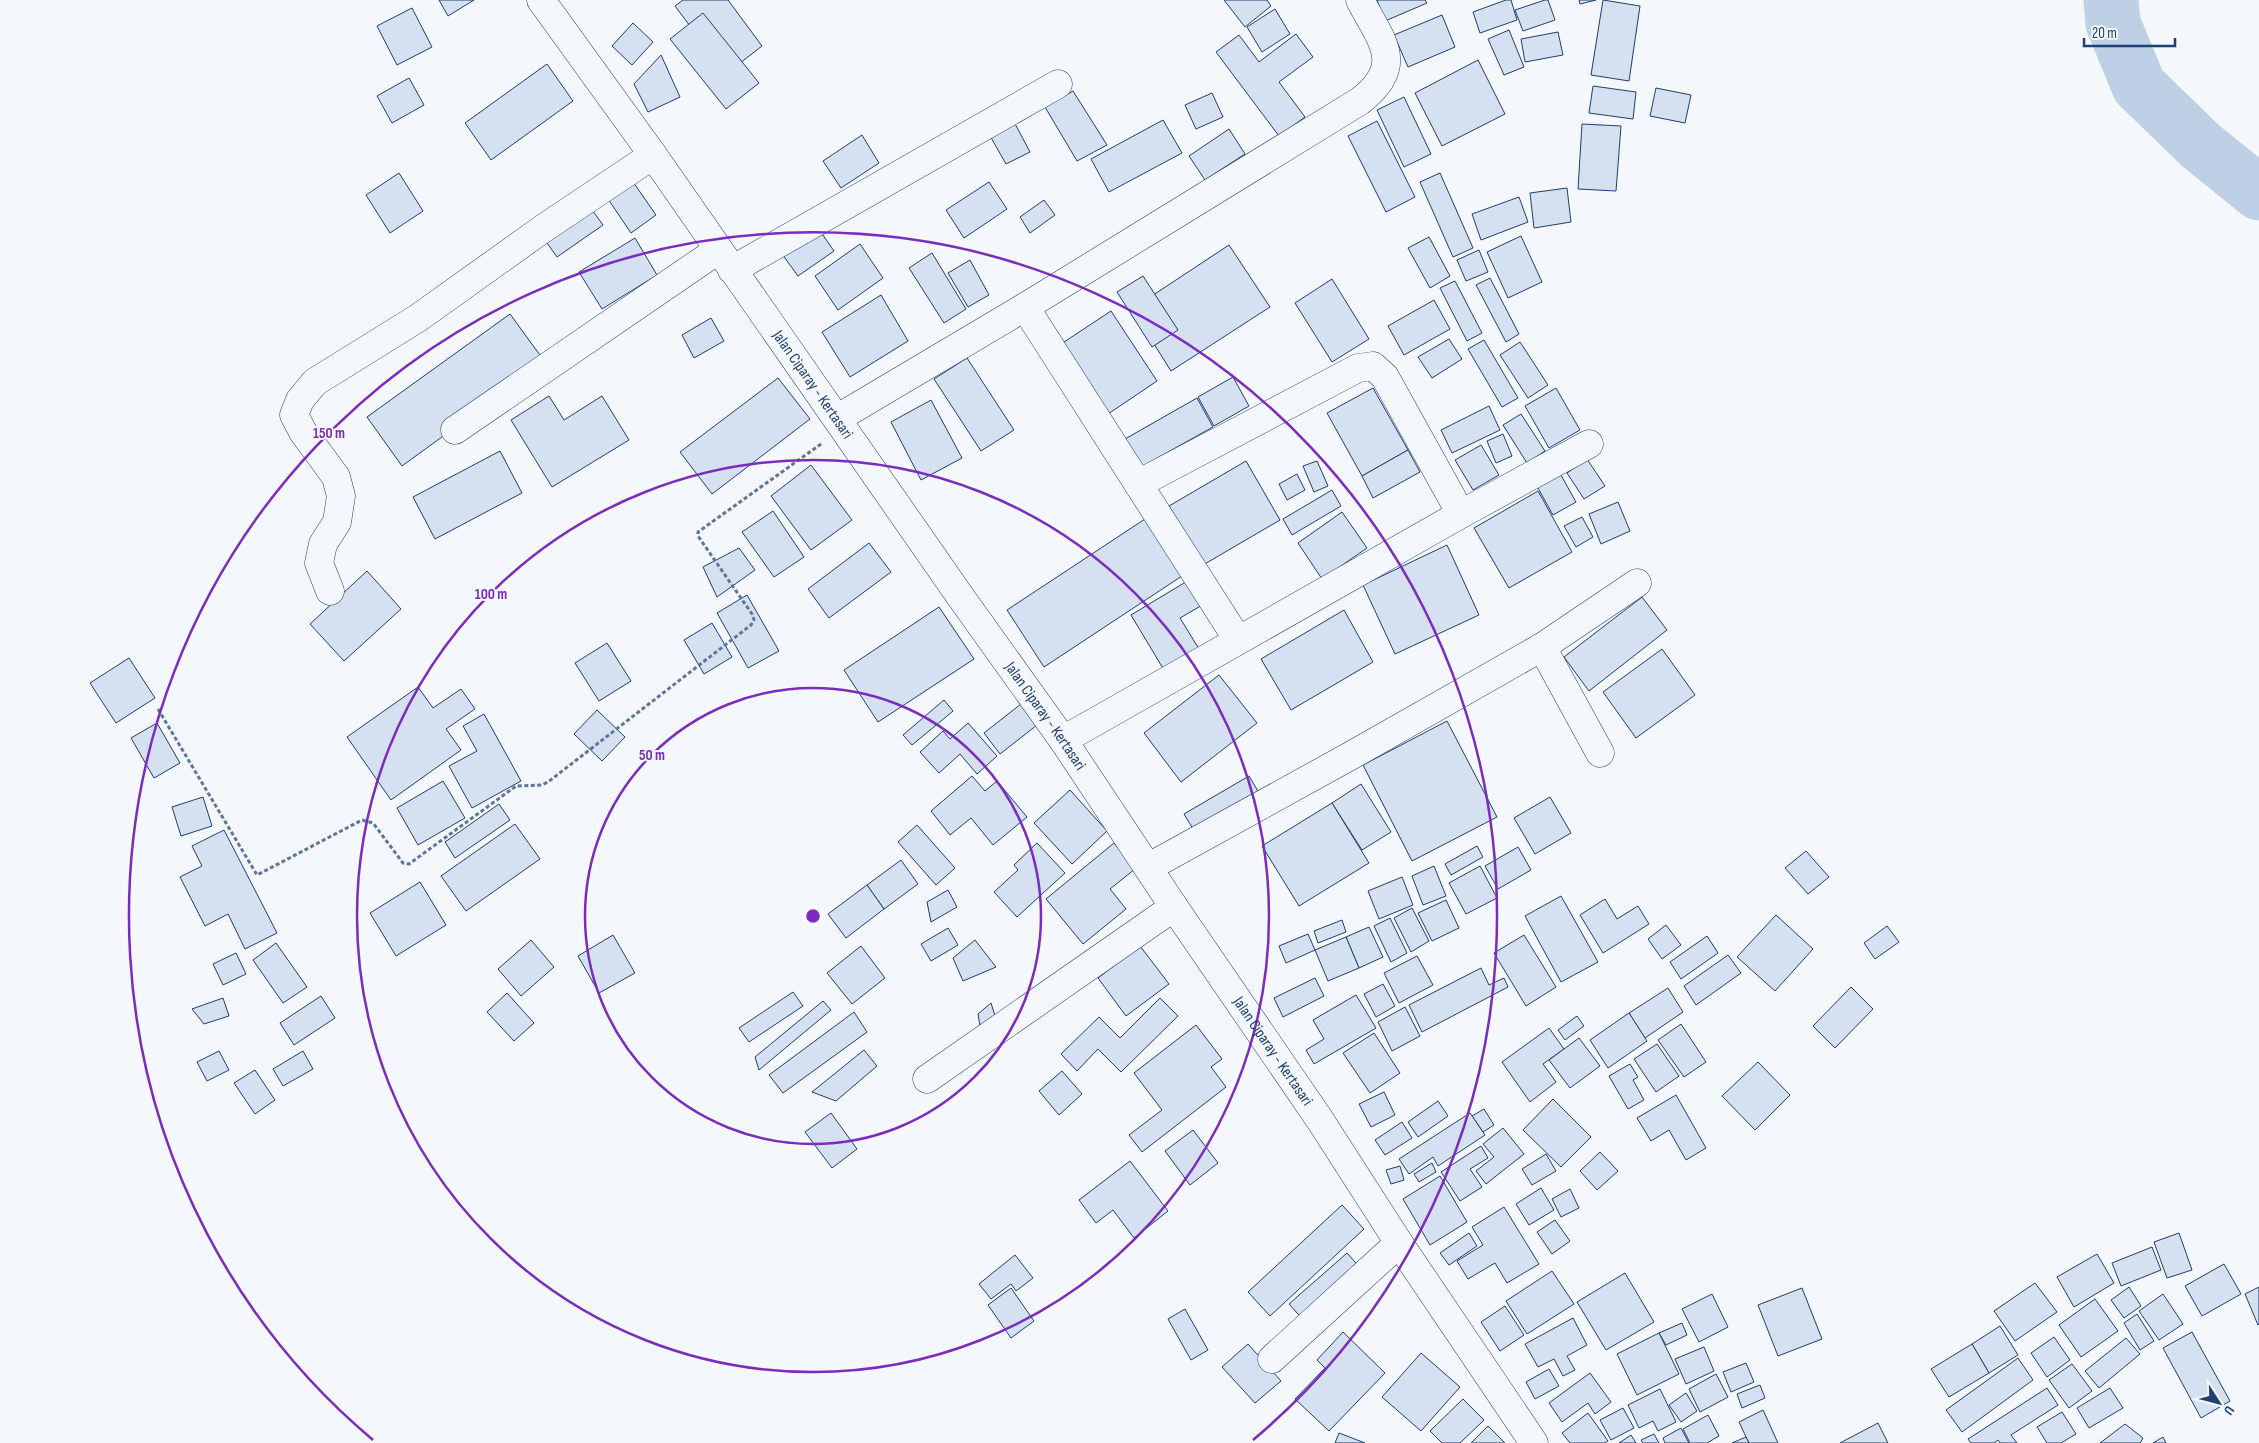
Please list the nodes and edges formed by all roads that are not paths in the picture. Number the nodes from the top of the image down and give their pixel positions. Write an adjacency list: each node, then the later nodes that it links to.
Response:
1 (541, 0): 4 (street, Jalan Ciparay - Kertasari)
2 (1360, 0): 6 (street)
3 (1058, 84): 5 (street)
4 (653, 155): 5 (street, Jalan Ciparay - Kertasari); 13 (street)
5 (725, 260): 7 (street, Jalan Ciparay - Kertasari); 8 (street)
6 (1025, 307): 7 (street); 10 (street)
7 (841, 423): 16 (street, Jalan Ciparay - Kertasari)
8 (455, 430)
9 (1589, 444): 11 (street)
10 (1138, 484): 11 (street); 14 (street)
11 (1462, 514): 14 (street)
12 (1637, 583): 15 (street)
13 (330, 591)
14 (1238, 640): 16 (street)
15 (1542, 647): 17 (street); 18 (street)
16 (1063, 740): 18 (street, Jalan Ciparay - Kertasari)
17 (1600, 753)
18 (1149, 867): 19 (street, Jalan Ciparay - Kertasari)
19 (1174, 907): 20 (street); 21 (street, Jalan Ciparay - Kertasari)
20 (927, 1078)
21 (1399, 1243): 22 (street); 23 (street, Jalan Ciparay - Kertasari)
22 (1272, 1359)
23 (1534, 1443)

